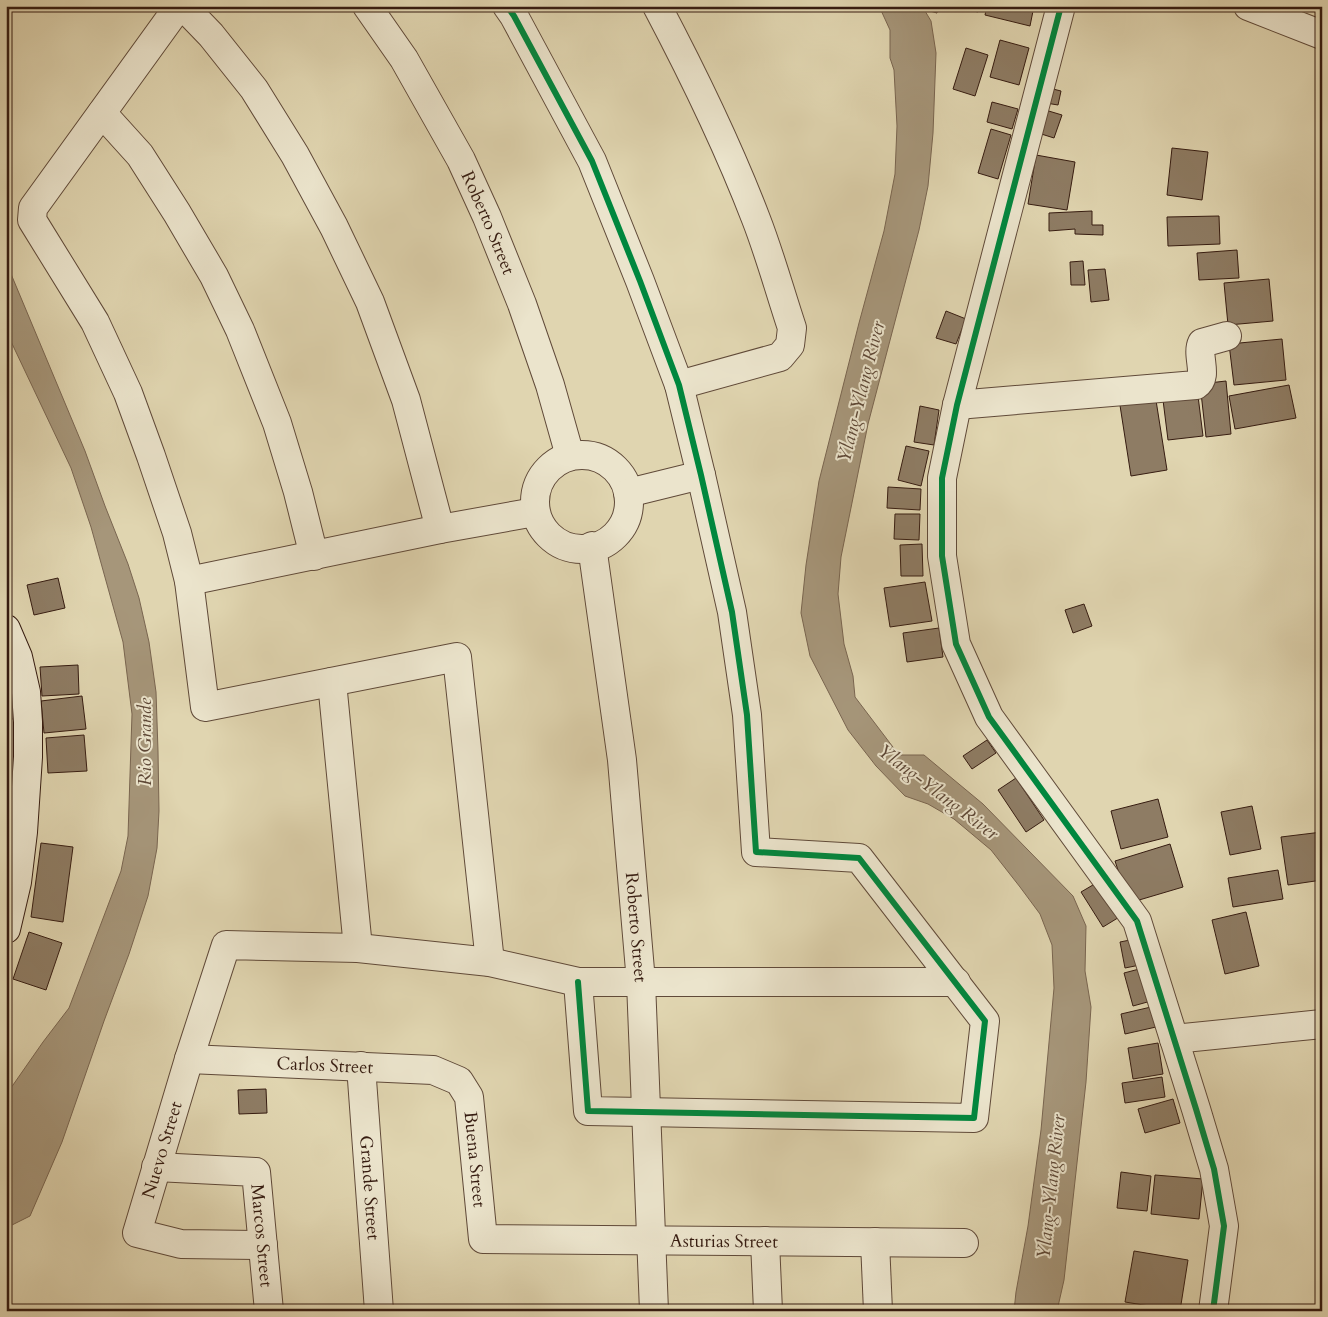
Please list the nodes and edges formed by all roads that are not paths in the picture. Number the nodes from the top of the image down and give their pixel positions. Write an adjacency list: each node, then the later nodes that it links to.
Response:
1 (181, 6): 8 (street); 16 (street)
2 (367, 6): 12 (street, Roberto Street)
3 (507, 6): 10 (street)
4 (658, 6): 10 (street)
5 (1060, 6): 11 (street)
6 (1248, 6): 7 (street)
7 (1322, 35)
8 (102, 113): 18 (street); 19 (street)
9 (1227, 336): 11 (street)
10 (679, 386): 13 (street)
11 (957, 405): 29 (street)
12 (570, 456): 14 (street); 15 (street)
13 (701, 475): 14 (street); 27 (street)
14 (628, 493): 17 (street)
15 (536, 512): 16 (street); 17 (street)
16 (440, 529): 18 (street)
17 (592, 546): 26 (street, Roberto Street)
18 (314, 556): 19 (street)
19 (190, 581): 21 (street)
20 (6, 629): 22 (street)
21 (332, 682): 23 (street); 24 (street)
22 (6, 928)
23 (358, 948): 24 (street); 30 (street, Nuevo Street)
24 (490, 962): 25 (street)
25 (578, 982): 26 (street); 33 (street)
26 (641, 982): 27 (street); 33 (street, Roberto Street)
27 (956, 982): 33 (street)
28 (1322, 1024): 29 (street)
29 (1174, 1039): 46 (street)
30 (189, 1059): 31 (street, Carlos Street); 34 (street, Nuevo Street)
31 (361, 1066): 32 (street, Carlos Street); 42 (street, Grande Street)
32 (459, 1081): 35 (street, Buena Street)
33 (646, 1112): 36 (street, Roberto Street)
34 (156, 1167): 40 (street, Marcos Street); 40 (street, Nuevo Street)
35 (483, 1239): 36 (street, Asturias Street)
36 (651, 1240): 37 (street, Asturias Street); 43 (street, Roberto Street)
37 (765, 1241): 38 (street, Asturias Street); 44 (street)
38 (875, 1242): 39 (street, Asturias Street); 45 (street)
39 (964, 1243)
40 (263, 1245): 41 (street, Marcos Street)
41 (269, 1311)
42 (379, 1311)
43 (654, 1311)
44 (768, 1311)
45 (878, 1311)
46 (1213, 1311)

